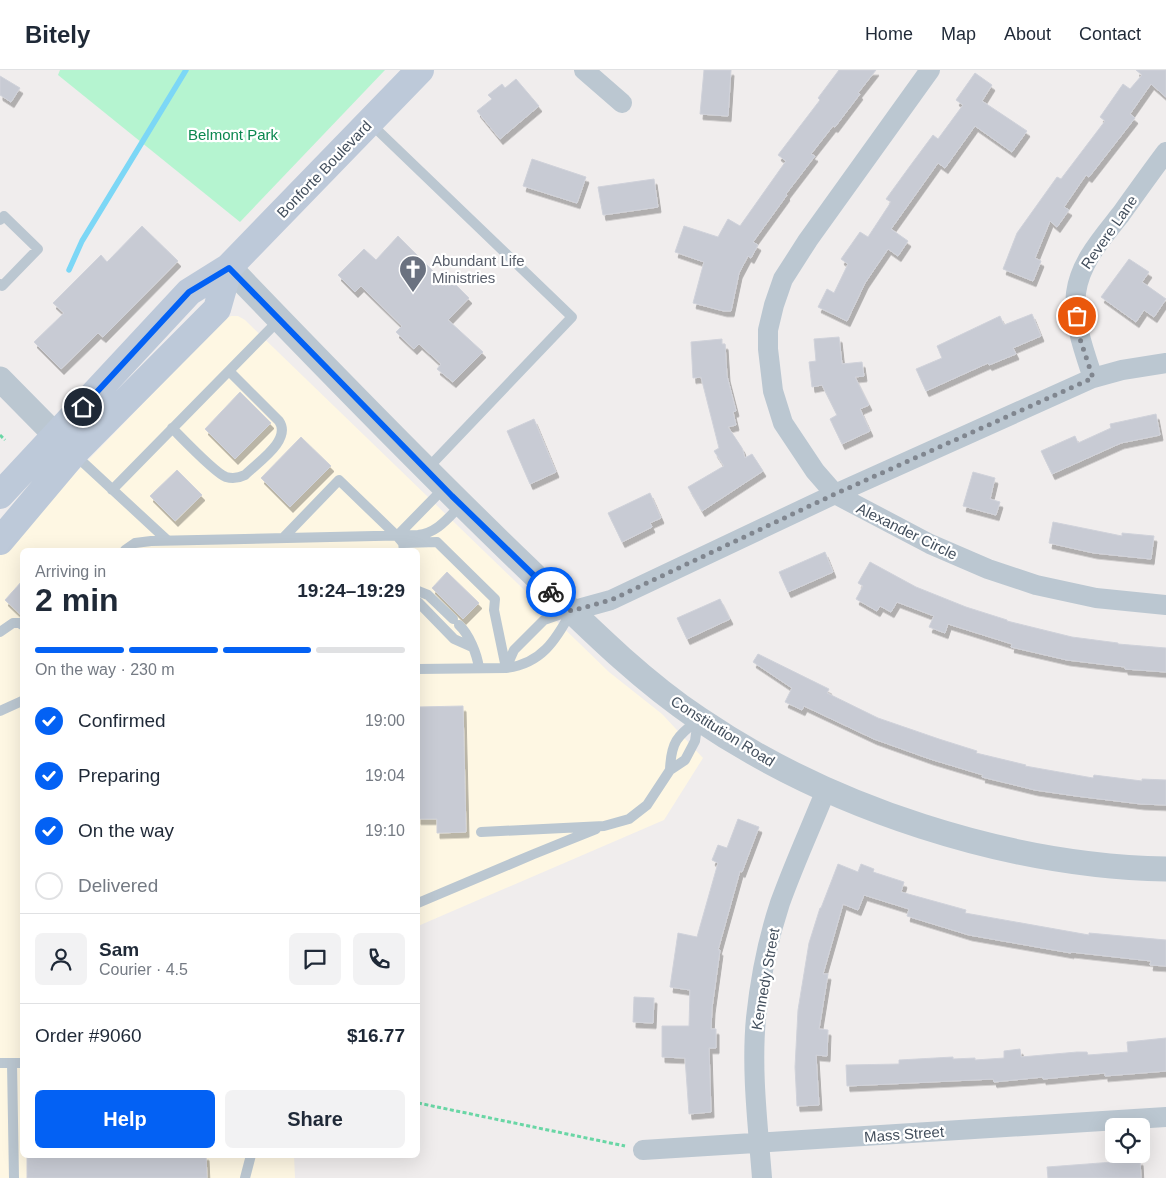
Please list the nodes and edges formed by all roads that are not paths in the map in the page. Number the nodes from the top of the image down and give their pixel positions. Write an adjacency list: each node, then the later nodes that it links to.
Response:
1 (420, 70): 5 (main road, Bonforte Boulevard)
2 (584, 70): 4 (street)
3 (930, 70): 19 (street, Alexander Circle)
4 (622, 103)
5 (370, 122): 8 (main road, Bonforte Boulevard); 17 (lane)
6 (1166, 152): 13 (street, Revere Lane)
7 (0, 220): 9 (lane)
8 (229, 268): 10 (street, Constitution Road); 16 (main road, Bonforte Boulevard)
9 (0, 284)
10 (279, 320): 12 (lane); 17 (street, Constitution Road)
11 (1166, 363): 13 (street)
12 (229, 371): 15 (lane); 15 (lane)
13 (1093, 378): 19 (street)
14 (0, 379): 16 (street)
15 (172, 428): 18 (lane)
16 (65, 444): 18 (lane); 20 (main road, Bonforte Boulevard); 24 (main road, Bonforte Boulevard)
17 (427, 470): 21 (street, Constitution Road)
18 (112, 490): 23 (lane)
19 (835, 494): 29 (street, Alexander Circle); 30 (street)
20 (0, 495)
21 (452, 496): 25 (lane); 25 (lane); 30 (street, Constitution Road)
22 (283, 538): 23 (lane); 25 (lane); 25 (lane)
23 (167, 540): 26 (lane)
24 (0, 541)
25 (401, 543): 35 (lane)
26 (128, 548)
27 (420, 592): 33 (lane)
28 (420, 604): 33 (lane)
29 (1166, 605)
30 (571, 611): 35 (lane); 35 (lane); 39 (street, Constitution Road)
31 (20, 622): 32 (lane)
32 (0, 632)
33 (472, 647): 34 (lane)
34 (479, 668): 35 (lane); 36 (lane)
35 (506, 668)
36 (420, 669)
37 (20, 702): 38 (lane)
38 (0, 711)
39 (699, 719): 40 (lane); 40 (lane); 41 (street, Constitution Road)
40 (670, 770): 42 (lane)
41 (826, 790): 44 (street, Constitution Road); 49 (street, Kennedy Street)
42 (604, 826): 43 (lane); 45 (lane)
43 (482, 832)
44 (1166, 869)
45 (420, 902)
46 (0, 1063): 47 (lane)
47 (17, 1063): 52 (lane)
48 (1166, 1117): 49 (street, Mass Street)
49 (759, 1143): 50 (street, Mass Street); 54 (street, Kennedy Street)
50 (643, 1150)
51 (250, 1158): 53 (lane)
52 (14, 1178)
53 (245, 1178)
54 (762, 1178)

